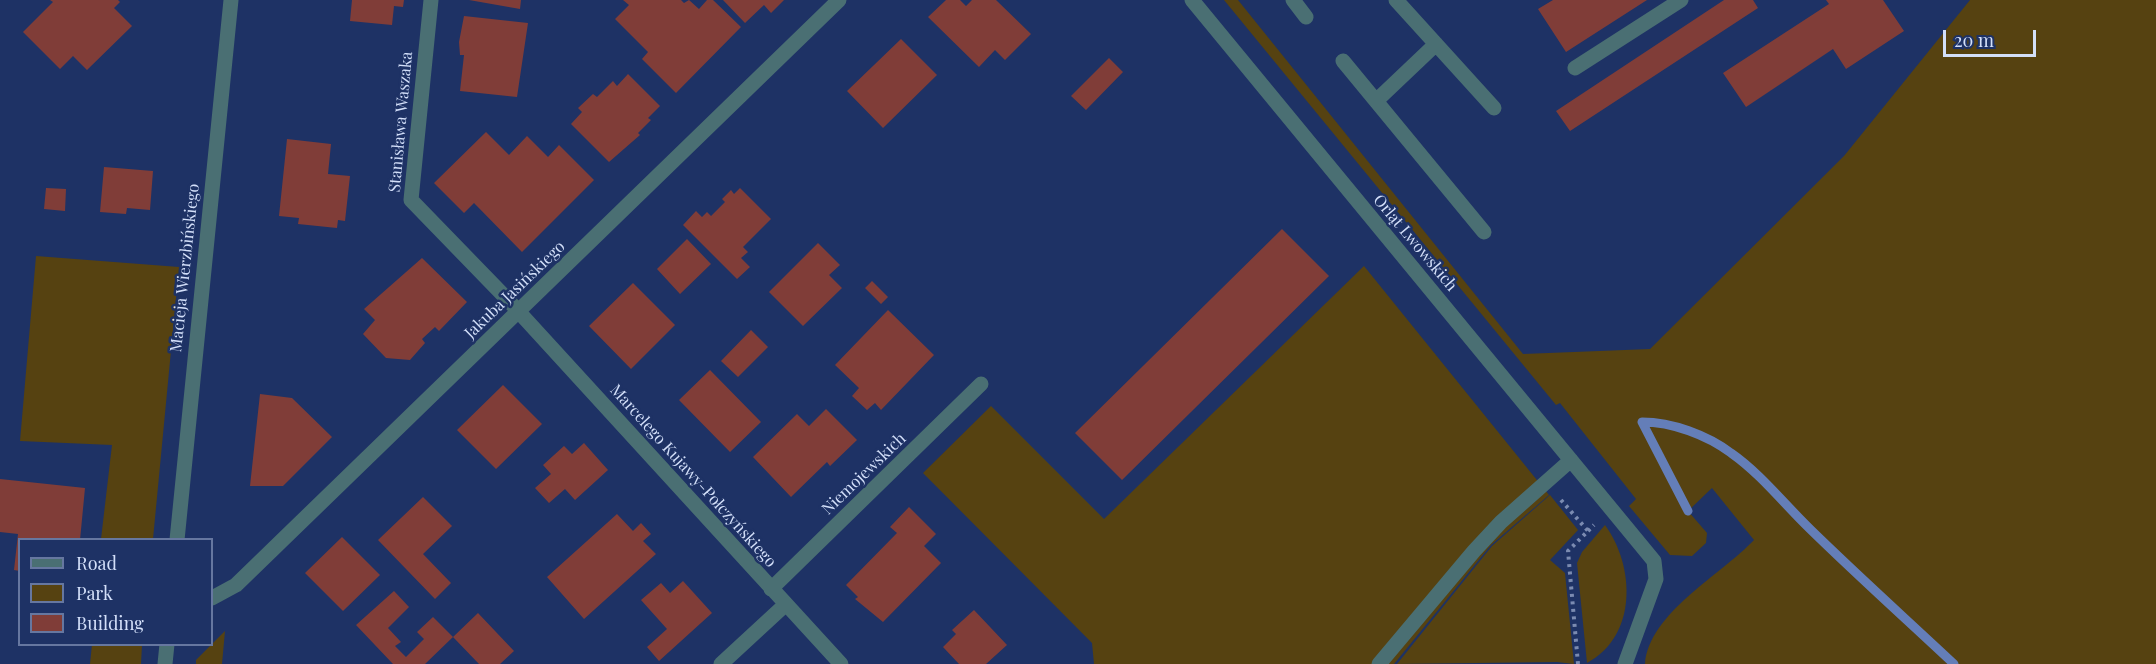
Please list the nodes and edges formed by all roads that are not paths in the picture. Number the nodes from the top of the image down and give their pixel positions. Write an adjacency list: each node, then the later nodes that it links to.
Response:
1 (231, 0): 18 (street, Macieja Wierzbińskiego)
2 (430, 0): 15 (street, Stanisława Waszaka)
3 (838, 0): 15 (street, Jakuba Jasińskiego)
4 (1192, 0): 17 (street, Orląt Lwowskich)
5 (1293, 0): 8 (street)
6 (1396, 0): 9 (street)
7 (1682, 0): 11 (street)
8 (1306, 17)
9 (1436, 44): 12 (street); 13 (street)
10 (1343, 61): 12 (street)
11 (1575, 68)
12 (1376, 100): 14 (street)
13 (1494, 108)
14 (1484, 232)
15 (519, 312): 19 (street, Marcelego Kujawy-Połczyńskiego); 20 (street, Jakuba Jasińskiego)
16 (981, 384): 19 (street, Niemojewskich)
17 (1571, 460): 26 (street); 27 (street, Orląt Lwowskich)
18 (177, 538)
19 (771, 589): 21 (street, Marcelego Kujawy-Połczyńskiego)
20 (213, 597)
21 (786, 604): 24 (street); 25 (street, Marcelego Kujawy-Połczyńskiego)
22 (167, 646): 23 (street)
23 (165, 664)
24 (721, 664)
25 (841, 664)
26 (1379, 664)
27 (1625, 664)

